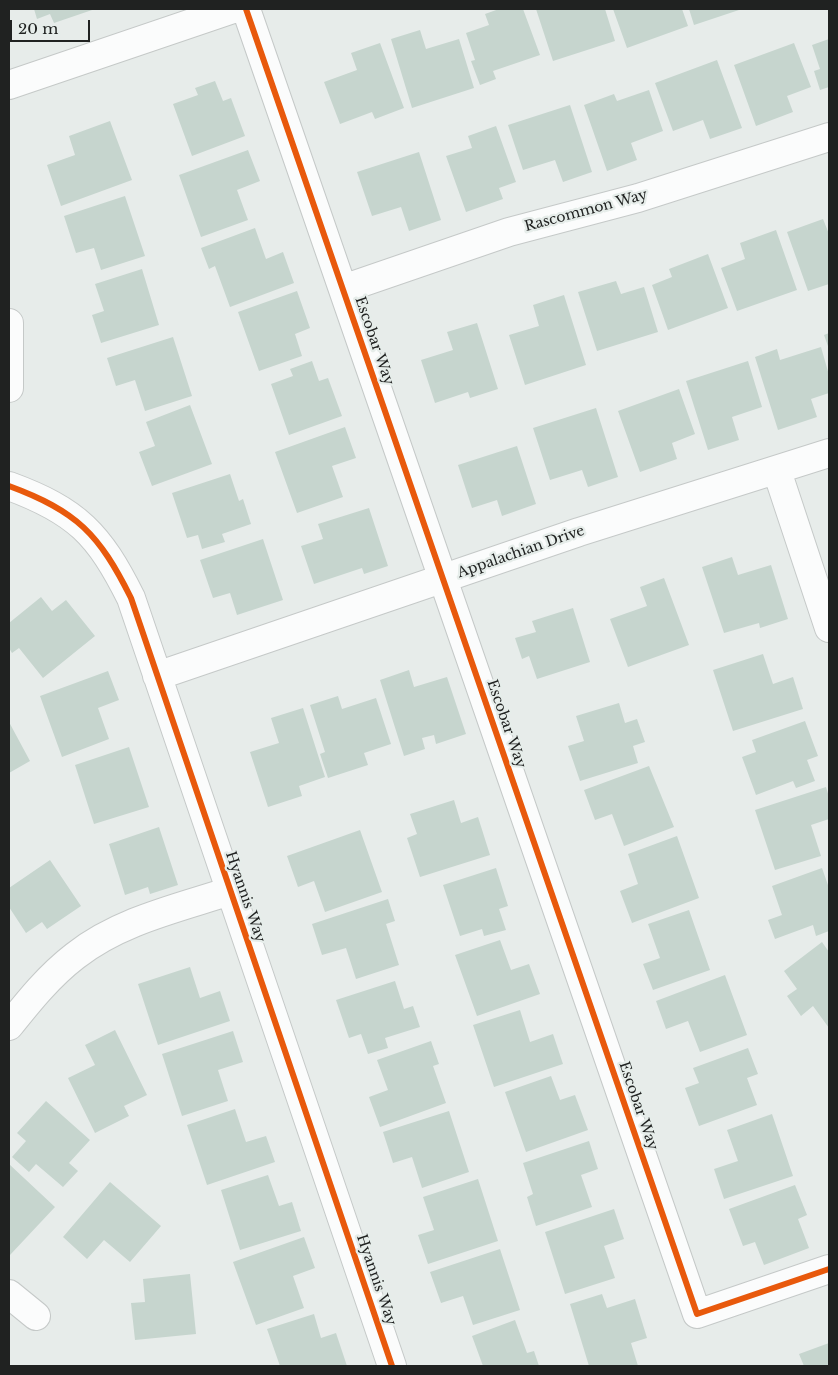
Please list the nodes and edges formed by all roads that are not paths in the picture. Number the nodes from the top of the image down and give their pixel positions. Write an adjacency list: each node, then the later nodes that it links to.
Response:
1 (233, 9): 3 (street)
2 (246, 9): 5 (street, Escobar Way)
3 (9, 85)
4 (829, 137): 5 (street, Rascommon Way)
5 (343, 289): 11 (street, Escobar Way)
6 (9, 323): 7 (street)
7 (9, 388)
8 (829, 453): 9 (street, Appalachian Drive)
9 (777, 471): 11 (street, Appalachian Drive); 12 (street)
10 (9, 486): 13 (street, Hyannis Way)
11 (443, 579): 13 (street, Appalachian Drive); 16 (street, Escobar Way)
12 (829, 628)
13 (157, 676): 14 (street, Hyannis Way)
14 (230, 891): 15 (street); 19 (street, Hyannis Way)
15 (9, 1026)
16 (829, 1269)
17 (9, 1294): 18 (street)
18 (36, 1316)
19 (392, 1366)

